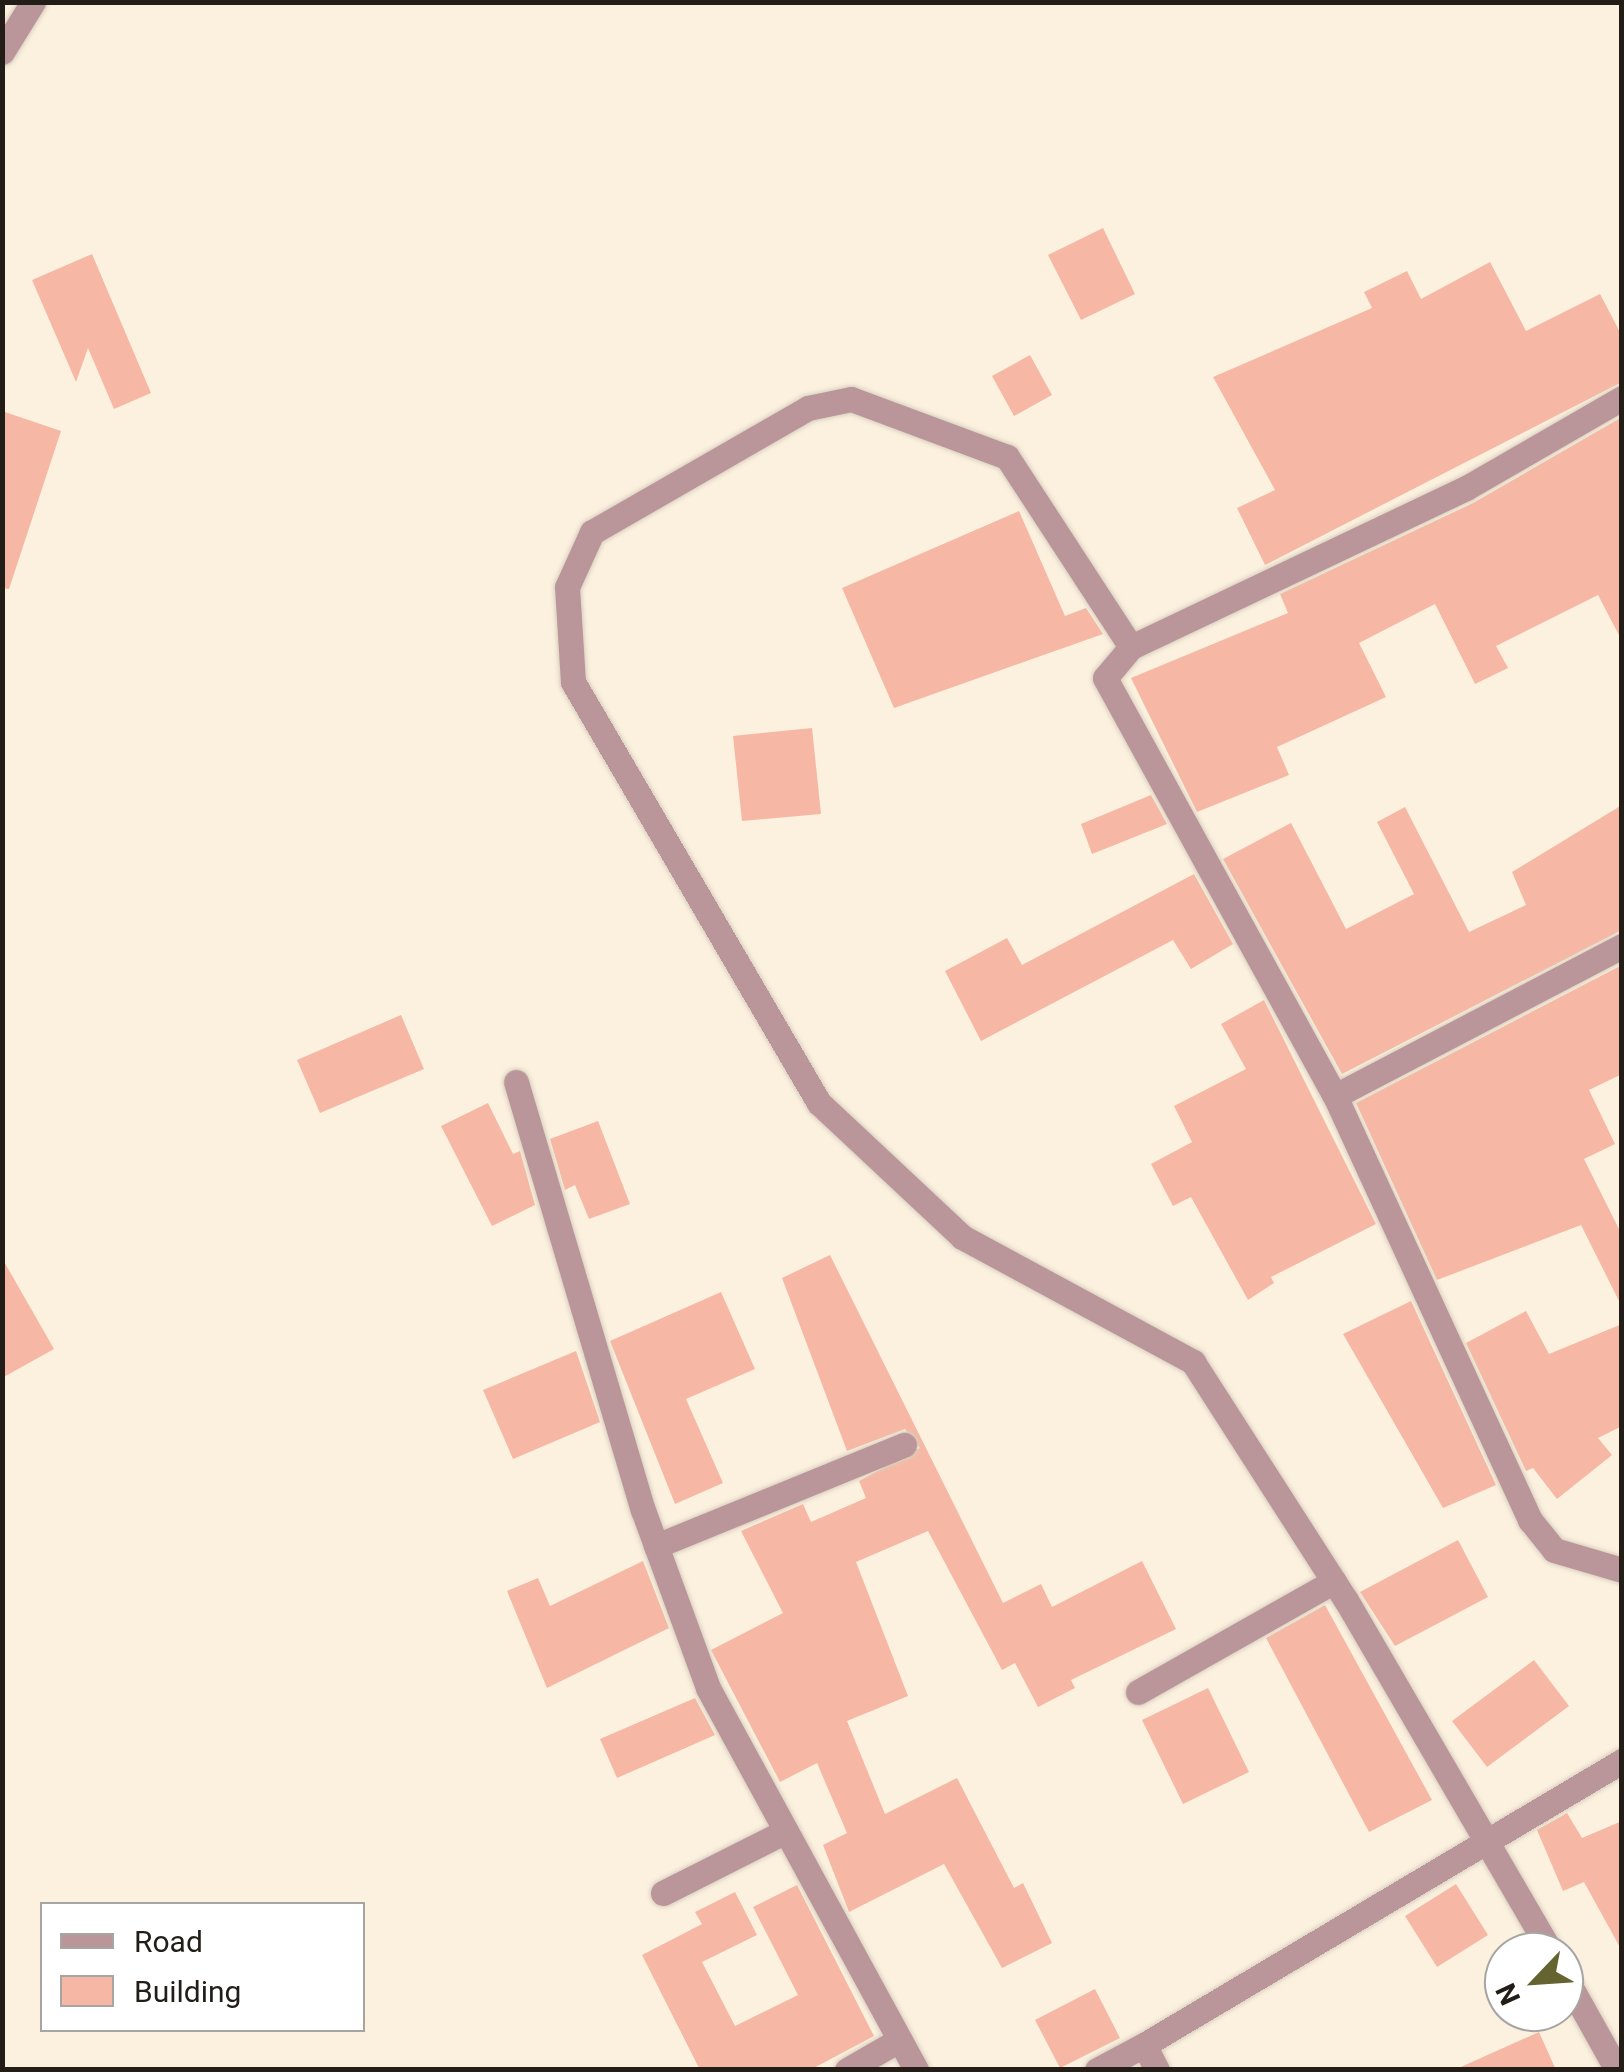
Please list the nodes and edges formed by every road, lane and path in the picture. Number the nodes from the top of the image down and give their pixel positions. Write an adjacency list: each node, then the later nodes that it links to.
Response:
1 (33, 2): 2 (street)
2 (2, 52)
3 (1622, 398): 4 (street)
4 (1131, 647): 7 (street); 11 (street)
5 (1622, 946): 7 (street)
6 (516, 1082): 9 (street)
7 (1334, 1096): 10 (street)
8 (904, 1445): 9 (street)
9 (656, 1546): 14 (street)
10 (1622, 1570)
11 (1334, 1581): 12 (street); 15 (street)
12 (1138, 1692)
13 (1622, 1761): 15 (street)
14 (782, 1833): 16 (street); 19 (street)
15 (1486, 1836): 17 (street); 20 (street)
16 (663, 1893)
17 (1540, 1932)
18 (1584, 2011): 25 (street)
19 (898, 2040): 21 (street); 22 (street)
20 (1144, 2045): 23 (street); 24 (street)
21 (847, 2070)
22 (916, 2070)
23 (1098, 2070)
24 (1157, 2070)
25 (1617, 2070)

